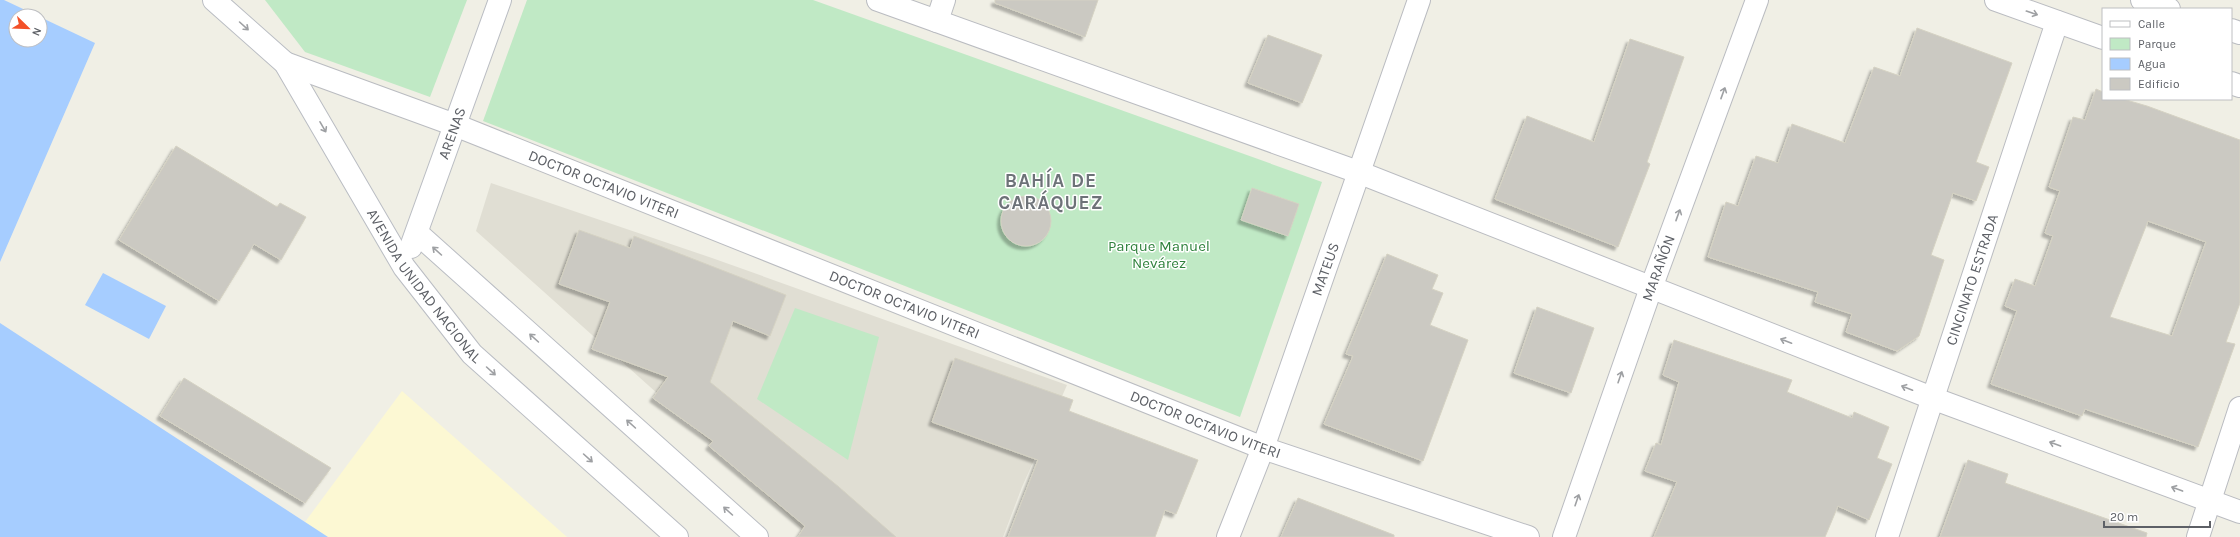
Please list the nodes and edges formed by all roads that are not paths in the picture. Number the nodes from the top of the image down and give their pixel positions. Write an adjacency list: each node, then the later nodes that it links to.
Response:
1 (214, 0): 13 (street, AVENIDA UNIDAD NACIONAL, one-way to 13)
2 (500, 0): 14 (street, ARENAS)
3 (878, 0): 10 (street)
4 (944, 0): 10 (street)
5 (1419, 0): 15 (street, MATEUS)
6 (1757, 0): 18 (street, MARAÑÓN, one-way to 6)
7 (1996, 0): 11 (street, one-way to 11)
8 (2142, 0): 9 (street)
9 (2166, 8)
10 (937, 21): 15 (street)
11 (2057, 22): 12 (street); 19 (street, CINCINATO ESTRADA)
12 (2102, 38)
13 (285, 63): 14 (street, DOCTOR OCTAVIO VITERI); 17 (street, AVENIDA UNIDAD NACIONAL, one-way to 17)
14 (455, 125): 16 (street, ARENAS); 21 (street, DOCTOR OCTAVIO VITERI)
15 (1358, 172): 18 (street); 21 (street, MATEUS)
16 (417, 233): 17 (street, ARENAS); 25 (street, AVENIDA UNIDAD NACIONAL, one-way to 16)
17 (404, 267): 24 (street, AVENIDA UNIDAD NACIONAL, one-way to 24)
18 (1651, 288): 19 (street, one-way to 18); 28 (street, MARAÑÓN, one-way to 18)
19 (1932, 398): 22 (street, one-way to 19); 29 (street, CINCINATO ESTRADA)
20 (2240, 408): 22 (street)
21 (1263, 448): 26 (street, MATEUS); 27 (street, DOCTOR OCTAVIO VITERI)
22 (2209, 501): 23 (street); 30 (street)
23 (2240, 512)
24 (677, 537)
25 (757, 537)
26 (1228, 537)
27 (1528, 537)
28 (1564, 537)
29 (1887, 537)
30 (2198, 537)

